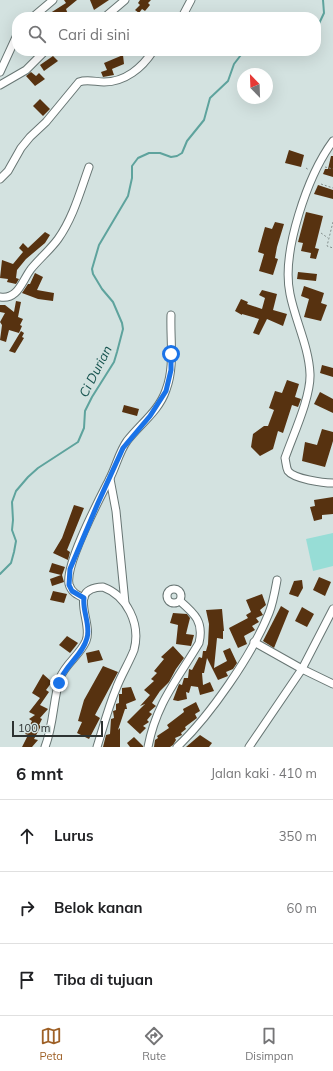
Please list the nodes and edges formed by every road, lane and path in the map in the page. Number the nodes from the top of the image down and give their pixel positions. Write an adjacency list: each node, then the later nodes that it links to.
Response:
1 (53, 0): 4 (street)
2 (125, 0): 5 (street)
3 (191, 0): 6 (street)
4 (39, 12)
5 (111, 12)
6 (185, 12)
7 (12, 46): 10 (street)
8 (40, 56): 11 (street)
9 (150, 56): 16 (street)
10 (0, 72)
11 (0, 85)
12 (333, 142): 13 (street)
13 (319, 165): 15 (path); 26 (street)
14 (89, 167): 23 (street)
15 (333, 169)
16 (0, 179)
17 (321, 184): 18 (path)
18 (333, 188)
19 (333, 222): 21 (path)
20 (321, 233): 21 (path)
21 (329, 238): 22 (path)
22 (333, 248)
23 (0, 297)
24 (171, 315): 25 (street)
25 (110, 479): 28 (street); 30 (street)
26 (333, 483)
27 (277, 580): 32 (street)
28 (84, 598): 30 (street); 35 (street)
29 (180, 601): 37 (street)
30 (125, 603): 36 (street)
31 (333, 609): 33 (street)
32 (254, 642): 33 (street); 38 (street)
33 (302, 670): 34 (street); 39 (street)
34 (333, 684)
35 (45, 747)
36 (97, 747)
37 (148, 747)
38 (177, 747)
39 (249, 747)

